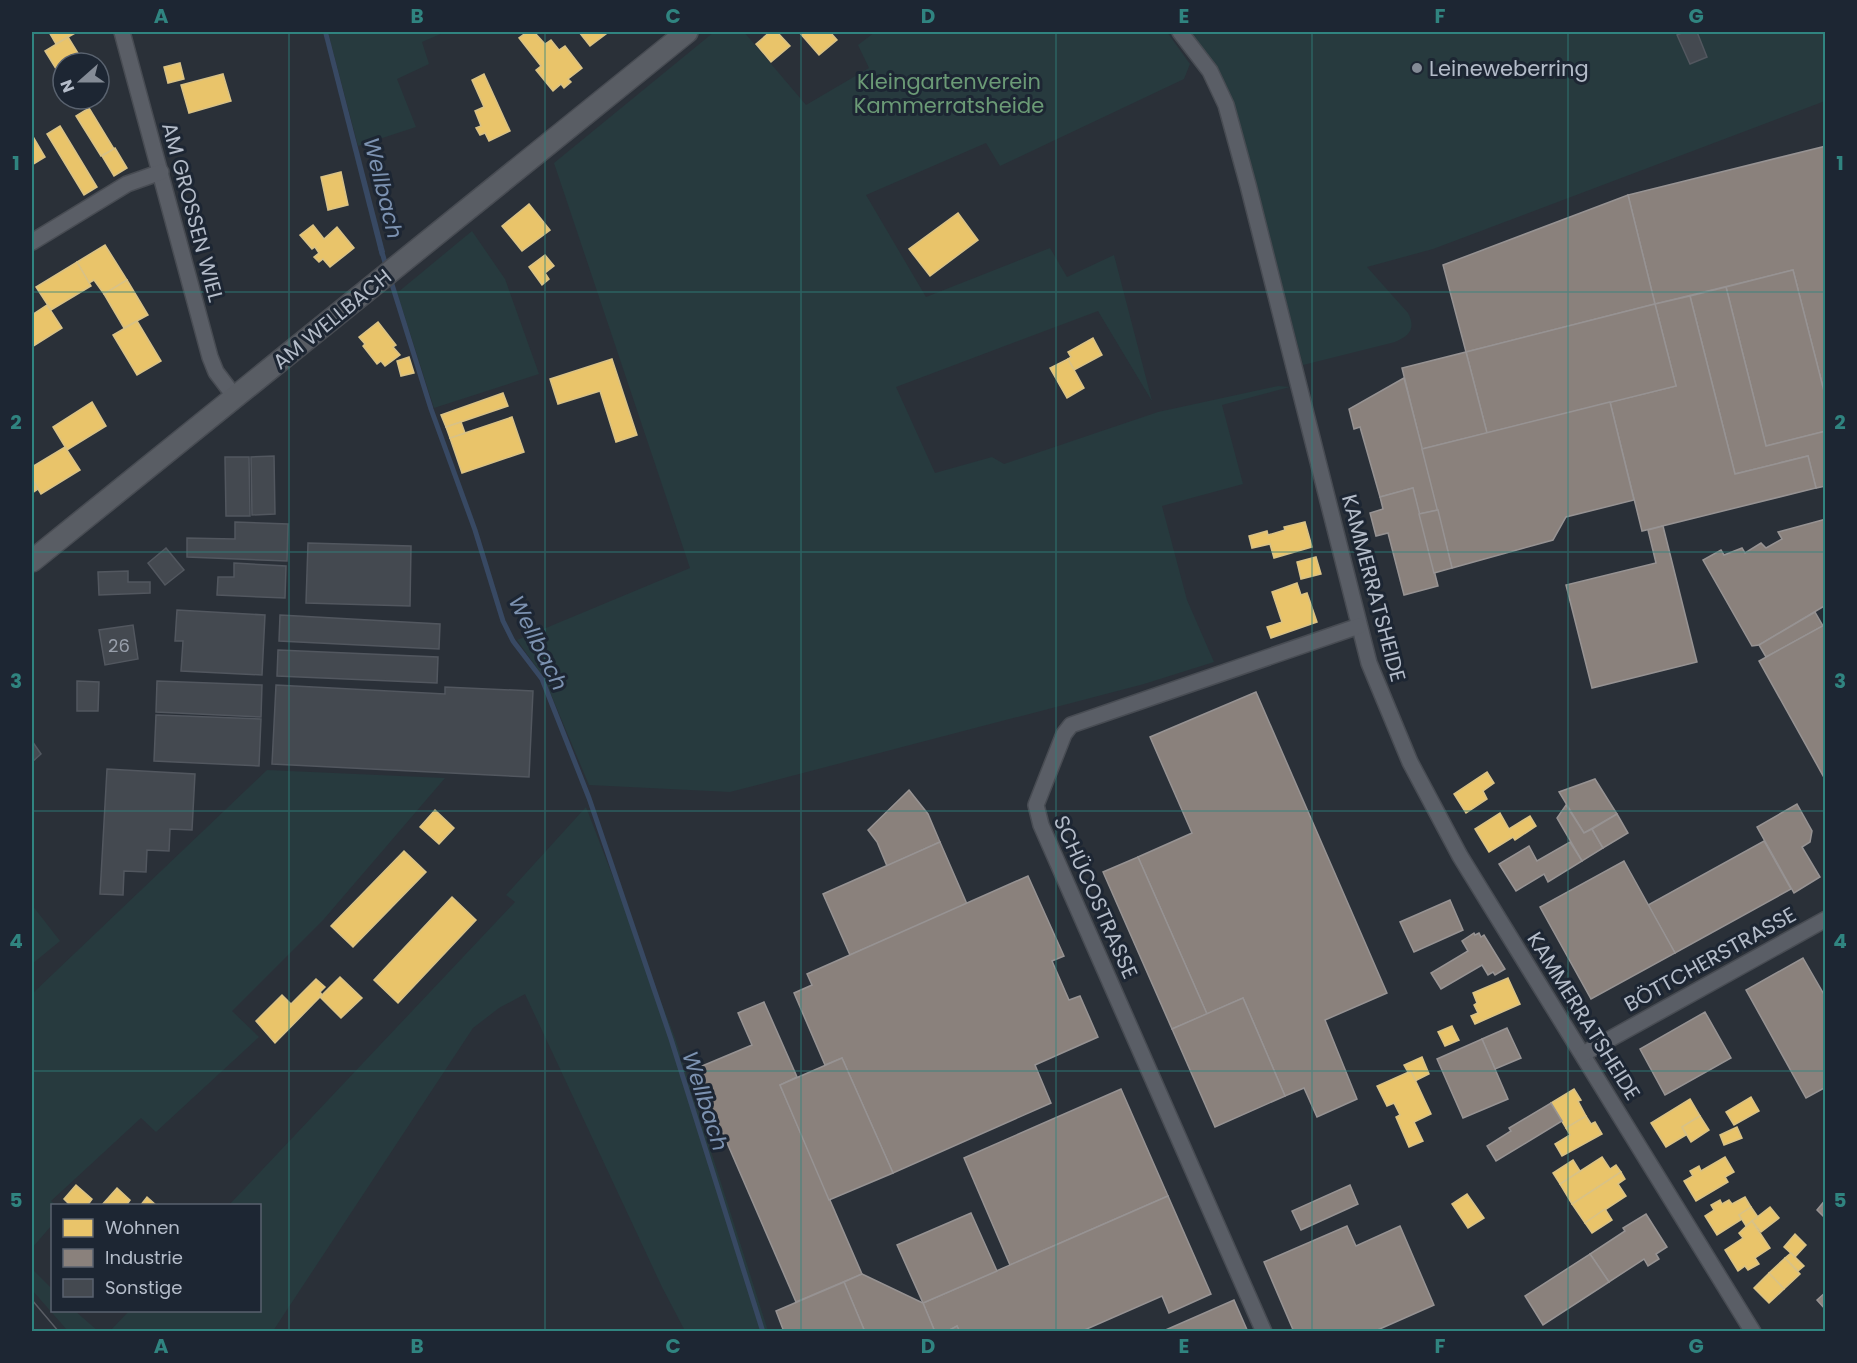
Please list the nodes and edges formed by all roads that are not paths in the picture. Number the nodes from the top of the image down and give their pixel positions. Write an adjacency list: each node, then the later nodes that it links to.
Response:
1 (122, 32): 4 (street, AM GROSSEN WIEL)
2 (687, 32): 6 (main road, AM WELLBACH)
3 (1180, 32): 8 (street, KAMMERRATSHEIDE)
4 (160, 172): 5 (street); 6 (street, AM GROSSEN WIEL)
5 (32, 242)
6 (235, 397): 7 (main road, AM WELLBACH)
7 (32, 561)
8 (1359, 626): 10 (street, KAMMERRATSHEIDE); 11 (street, SCHÜCOSTRASSE)
9 (1826, 919): 10 (street, BÖTTCHERSTRASSE)
10 (1583, 1054): 12 (street, KAMMERRATSHEIDE)
11 (1264, 1332)
12 (1753, 1332)

